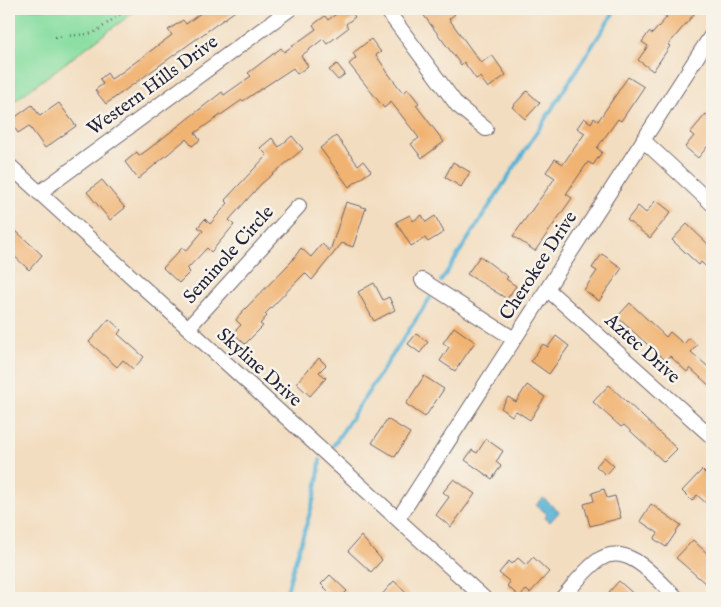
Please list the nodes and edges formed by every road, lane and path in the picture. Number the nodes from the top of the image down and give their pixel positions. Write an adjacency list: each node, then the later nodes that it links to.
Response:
1 (127, 9): 5 (path)
2 (290, 9): 9 (street, Western Hills Drive)
3 (386, 9): 6 (street)
4 (712, 34): 7 (street, Cherokee Drive)
5 (55, 37)
6 (486, 129)
7 (643, 140): 10 (street); 13 (street, Cherokee Drive)
8 (9, 165): 9 (street, Skyline Drive)
9 (39, 193): 14 (street, Skyline Drive)
10 (712, 204)
11 (299, 206): 14 (street, Seminole Circle)
12 (422, 280): 15 (street)
13 (547, 289): 15 (street, Cherokee Drive); 16 (street, Aztec Drive)
14 (188, 328): 17 (street, Skyline Drive)
15 (514, 339): 17 (street, Cherokee Drive)
16 (712, 437)
17 (398, 518): 18 (street, Skyline Drive)
18 (484, 598)
19 (562, 598): 20 (street)
20 (677, 598)

